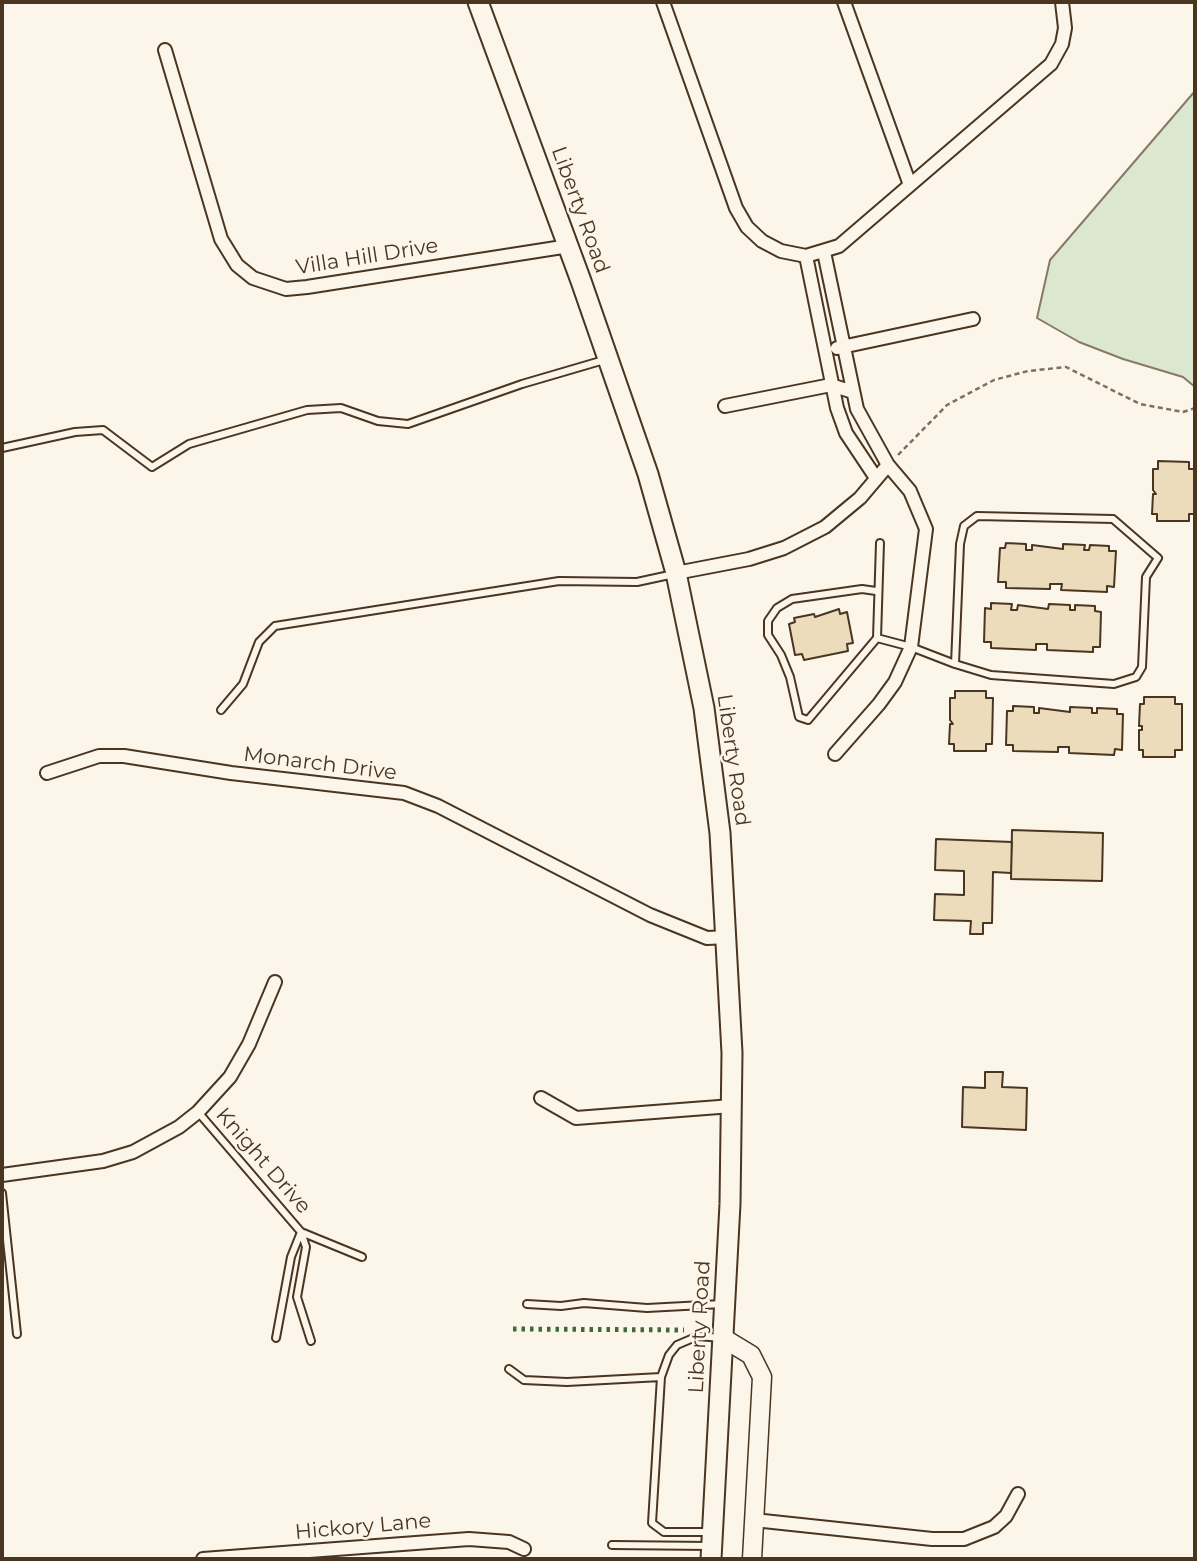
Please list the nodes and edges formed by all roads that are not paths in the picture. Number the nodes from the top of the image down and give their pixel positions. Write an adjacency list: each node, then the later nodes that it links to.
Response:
1 (478, 2): 7 (main road, Liberty Road)
2 (663, 2): 9 (street)
3 (844, 2): 6 (street)
4 (1062, 2): 6 (street)
5 (165, 50): 7 (street, Villa Hill Drive)
6 (910, 185): 8 (street)
7 (569, 246): 13 (main road, Liberty Road)
8 (824, 251): 9 (street); 11 (street)
9 (806, 256): 12 (street)
10 (973, 319): 11 (street)
11 (843, 347): 12 (street); 15 (street)
12 (826, 350): 14 (street)
13 (609, 358): 17 (lane); 21 (main road, Liberty Road)
14 (831, 385): 15 (street); 16 (street); 19 (street)
15 (853, 392): 18 (street)
16 (725, 406)
17 (2, 448)
18 (888, 465): 19 (street); 24 (street)
19 (876, 478): 21 (street)
20 (880, 543): 22 (lane)
21 (676, 573): 26 (lane); 29 (main road, Liberty Road)
22 (876, 590): 23 (lane); 23 (lane)
23 (877, 638): 24 (lane)
24 (911, 647): 25 (lane); 27 (street)
25 (955, 664): 25 (lane)
26 (221, 710)
27 (835, 754)
28 (47, 773): 29 (street, Monarch Drive)
29 (728, 937): 32 (main road, Liberty Road)
30 (275, 982): 33 (street)
31 (541, 1098): 32 (street)
32 (732, 1106): 39 (main road, Liberty Road)
33 (198, 1112): 34 (street); 36 (lane, Knight Drive)
34 (2, 1175)
35 (2, 1193): 40 (lane)
36 (301, 1232): 37 (lane); 41 (lane); 43 (lane)
37 (362, 1257)
38 (527, 1304): 39 (lane)
39 (724, 1304): 42 (main road, Liberty Road)
40 (18, 1334)
41 (276, 1338)
42 (723, 1338): 45 (lane); 47 (street); 49 (main road, Liberty Road)
43 (311, 1340)
44 (509, 1369): 45 (lane)
45 (661, 1377): 49 (lane)
46 (1018, 1494): 47 (street)
47 (754, 1520): 52 (street)
48 (612, 1545): 49 (lane)
49 (712, 1546)
50 (524, 1549): 51 (street, Hickory Lane)
51 (203, 1559)
52 (752, 1559)

